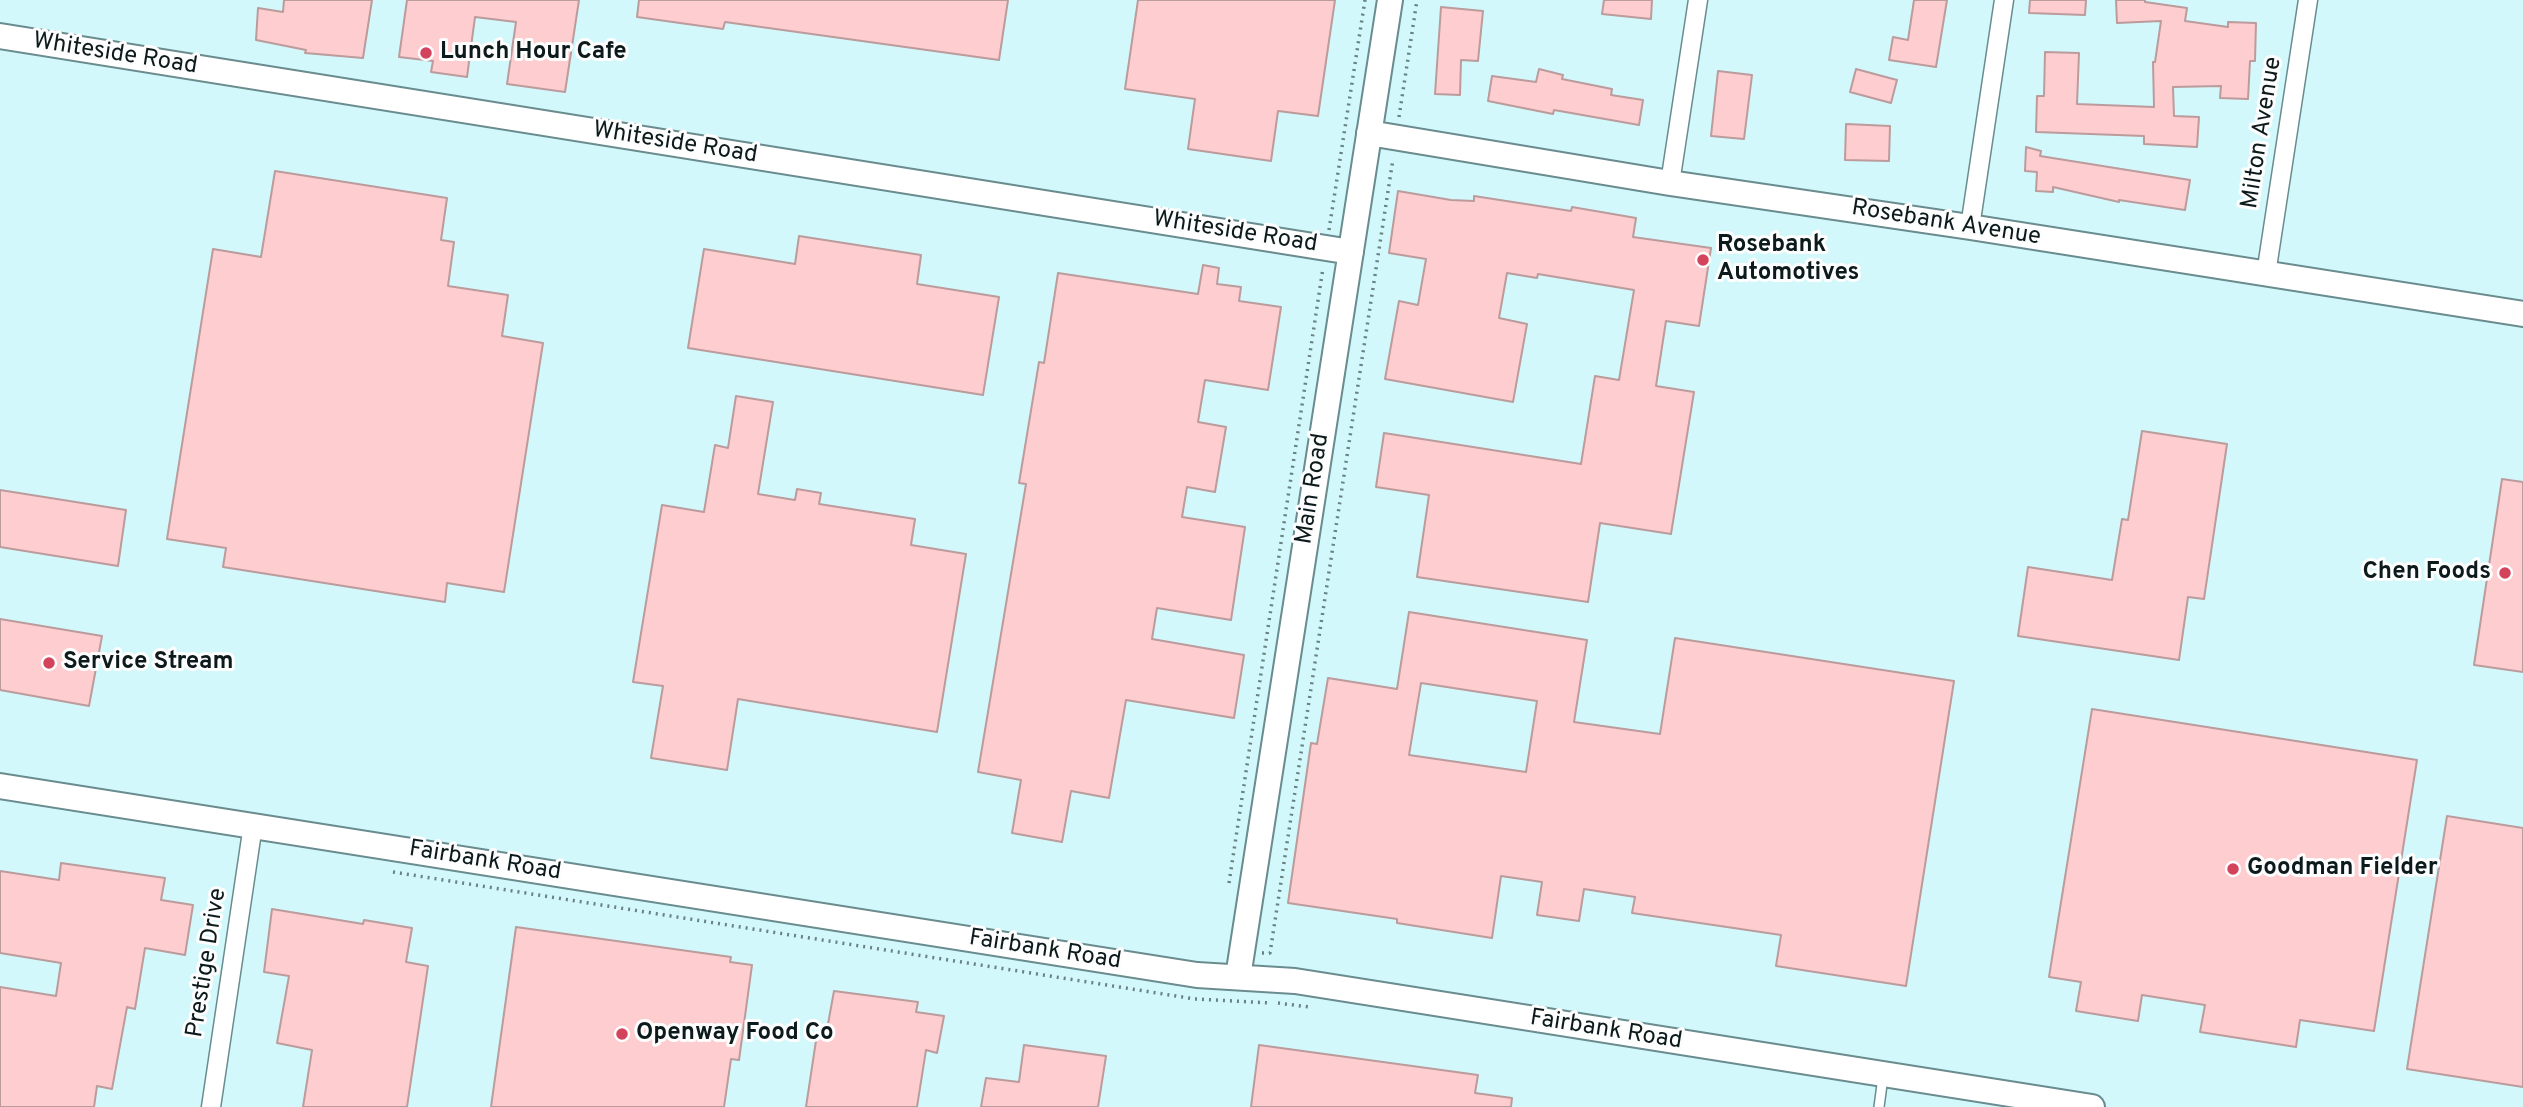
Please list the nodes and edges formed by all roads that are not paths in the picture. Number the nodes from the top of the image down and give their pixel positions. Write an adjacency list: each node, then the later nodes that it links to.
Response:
1 (1390, 0): 6 (main road, Main Road)
2 (1698, 0): 7 (street)
3 (2004, 0): 8 (street)
4 (2308, 0): 10 (street, Milton Avenue)
5 (0, 36): 9 (main road, Whiteside Road)
6 (1369, 133): 7 (main road, Rosebank Avenue); 9 (main road, Main Road)
7 (1670, 183): 8 (main road, Rosebank Avenue)
8 (1970, 227): 10 (main road, Rosebank Avenue)
9 (1338, 250): 14 (main road, Main Road)
10 (2266, 274): 11 (main road, Rosebank Avenue)
11 (2523, 314)
12 (0, 786): 13 (main road, Fairbank Road)
13 (253, 825): 14 (main road, Fairbank Road); 16 (street, Prestige Drive)
14 (1240, 965): 15 (main road, Fairbank Road)
15 (1884, 1075): 17 (lane); 18 (main road, Fairbank Road)
16 (211, 1107)
17 (1879, 1107)
18 (2092, 1107)

